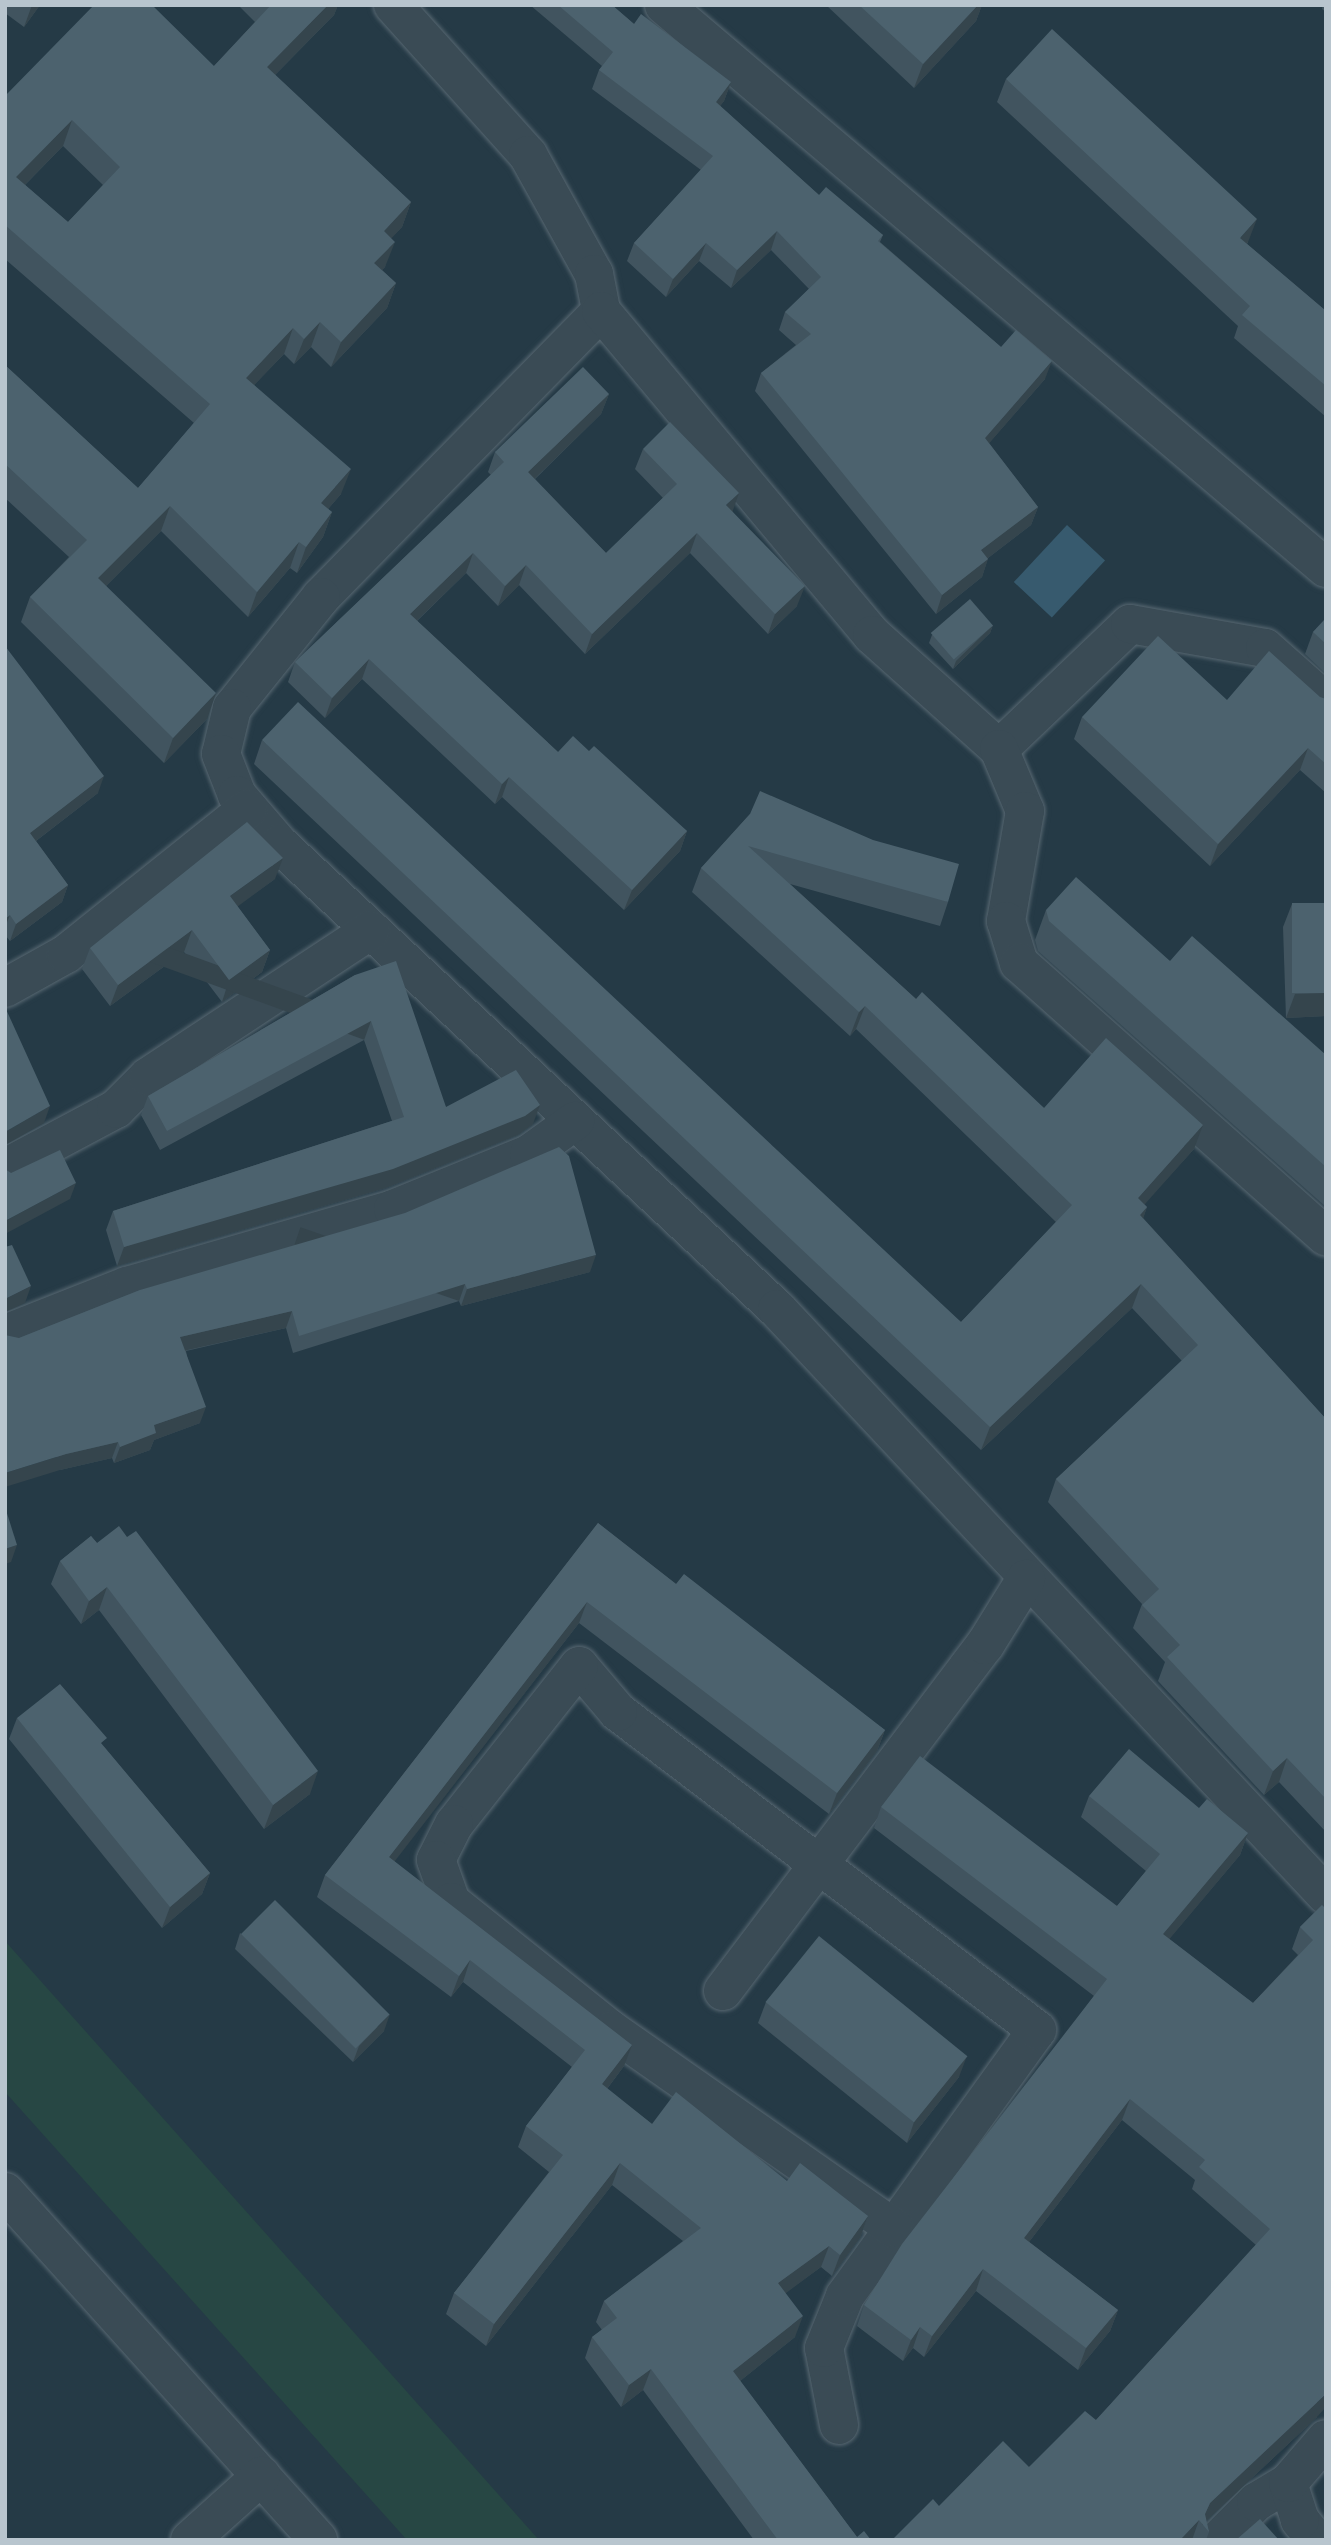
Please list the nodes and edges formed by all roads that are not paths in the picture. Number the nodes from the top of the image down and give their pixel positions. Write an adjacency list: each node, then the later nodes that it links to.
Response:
1 (393, 5): 3 (street)
2 (664, 5): 4 (street)
3 (601, 312): 6 (street); 7 (street)
4 (1326, 568)
5 (1326, 702): 6 (street)
6 (999, 749): 12 (street)
7 (248, 808): 8 (street); 9 (street)
8 (371, 930): 10 (street); 11 (street)
9 (5, 988)
10 (576, 1121): 13 (street); 14 (street)
11 (5, 1168)
12 (1326, 1237)
13 (5, 1334)
14 (1026, 1579): 15 (street); 16 (street)
15 (818, 1865): 17 (street); 19 (street); 19 (street)
16 (1326, 1895)
17 (723, 1991)
18 (5, 2192): 22 (street)
19 (894, 2228): 20 (street)
20 (839, 2425)
21 (1326, 2439): 23 (street)
22 (261, 2476): 24 (street); 25 (street)
23 (1288, 2483): 26 (street); 27 (street)
24 (190, 2540)
25 (318, 2540)
26 (1218, 2540)
27 (1316, 2540)

